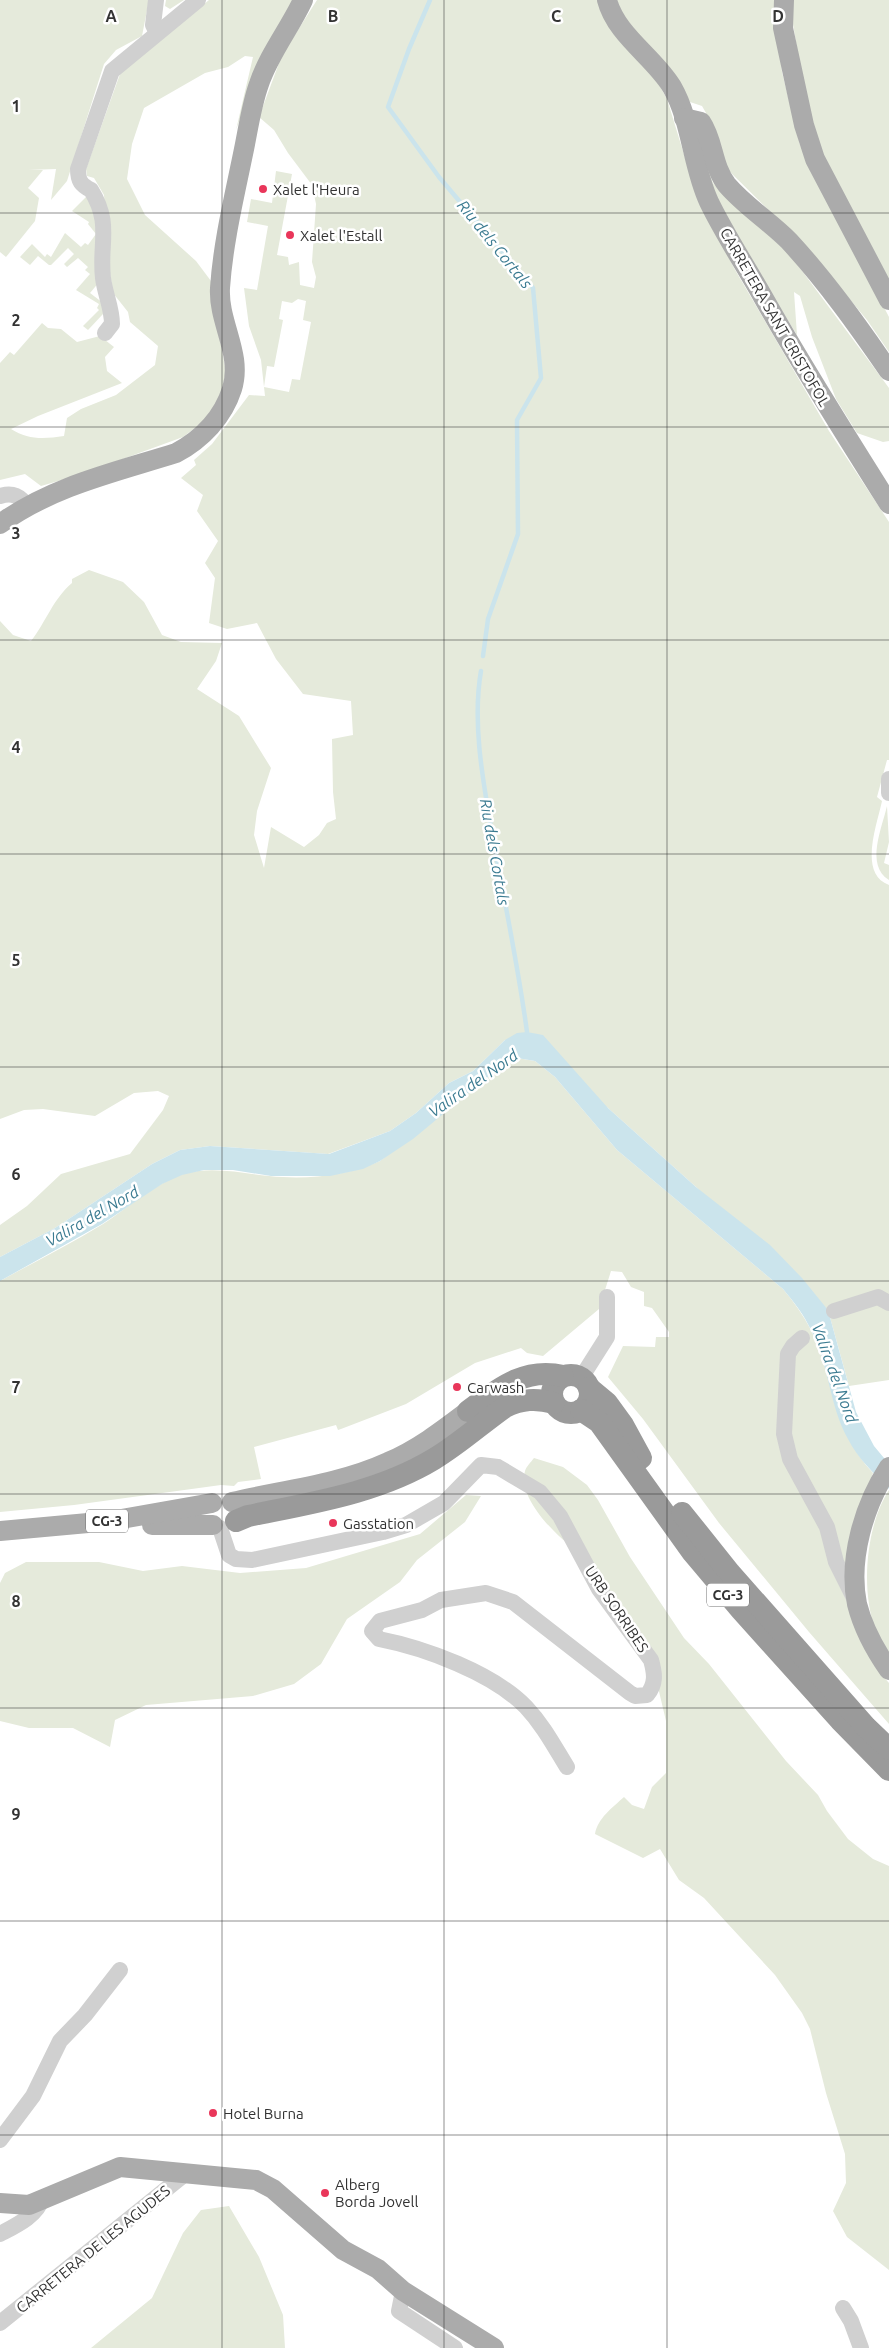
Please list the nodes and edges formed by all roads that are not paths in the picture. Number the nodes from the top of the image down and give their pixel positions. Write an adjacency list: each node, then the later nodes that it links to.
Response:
1 (156, 0): 6 (street)
2 (198, 0): 6 (street)
3 (303, 0): 13 (main road)
4 (607, 0): 7 (main road, CARRETERA SANT CRISTOFOL)
5 (784, 0): 8 (main road)
6 (157, 33): 9 (street)
7 (684, 118): 10 (main road); 12 (main road, CARRETERA SANT CRISTOFOL)
8 (889, 300)
9 (106, 333)
10 (889, 370)
11 (0, 496): 13 (street)
12 (889, 504)
13 (28, 507): 14 (main road)
14 (0, 524)
15 (889, 779): 16 (street)
16 (889, 793)
17 (606, 1297): 21 (street)
18 (889, 1303): 19 (street)
19 (834, 1311)
20 (802, 1338): 29 (street)
21 (578, 1381): 22 (highway); 23 (highway); 24 (highway, CG-3); 31 (highway, CG-3)
22 (554, 1403): 23 (highway, CG-3); 26 (highway, CG-3)
23 (581, 1410): 33 (highway, CG-3)
24 (468, 1411): 26 (main road, CG-3)
25 (889, 1467): 29 (main road)
26 (225, 1519): 27 (main road, CG-3); 28 (main road, CG-3); 32 (street, URB SORRIBES)
27 (0, 1531)
28 (0, 1541)
29 (857, 1603): 30 (main road)
30 (889, 1670)
31 (889, 1749)
32 (567, 1767)
33 (889, 1770)
34 (120, 1970): 35 (street)
35 (0, 2140)
36 (186, 2174): 37 (main road); 40 (main road); 42 (street, CARRETERA DE LES AGUDES)
37 (42, 2198): 38 (main road); 39 (street)
38 (0, 2203)
39 (0, 2234)
40 (403, 2291): 43 (street); 44 (main road)
41 (843, 2308): 45 (street)
42 (0, 2324)
43 (455, 2348)
44 (494, 2348)
45 (861, 2348)

